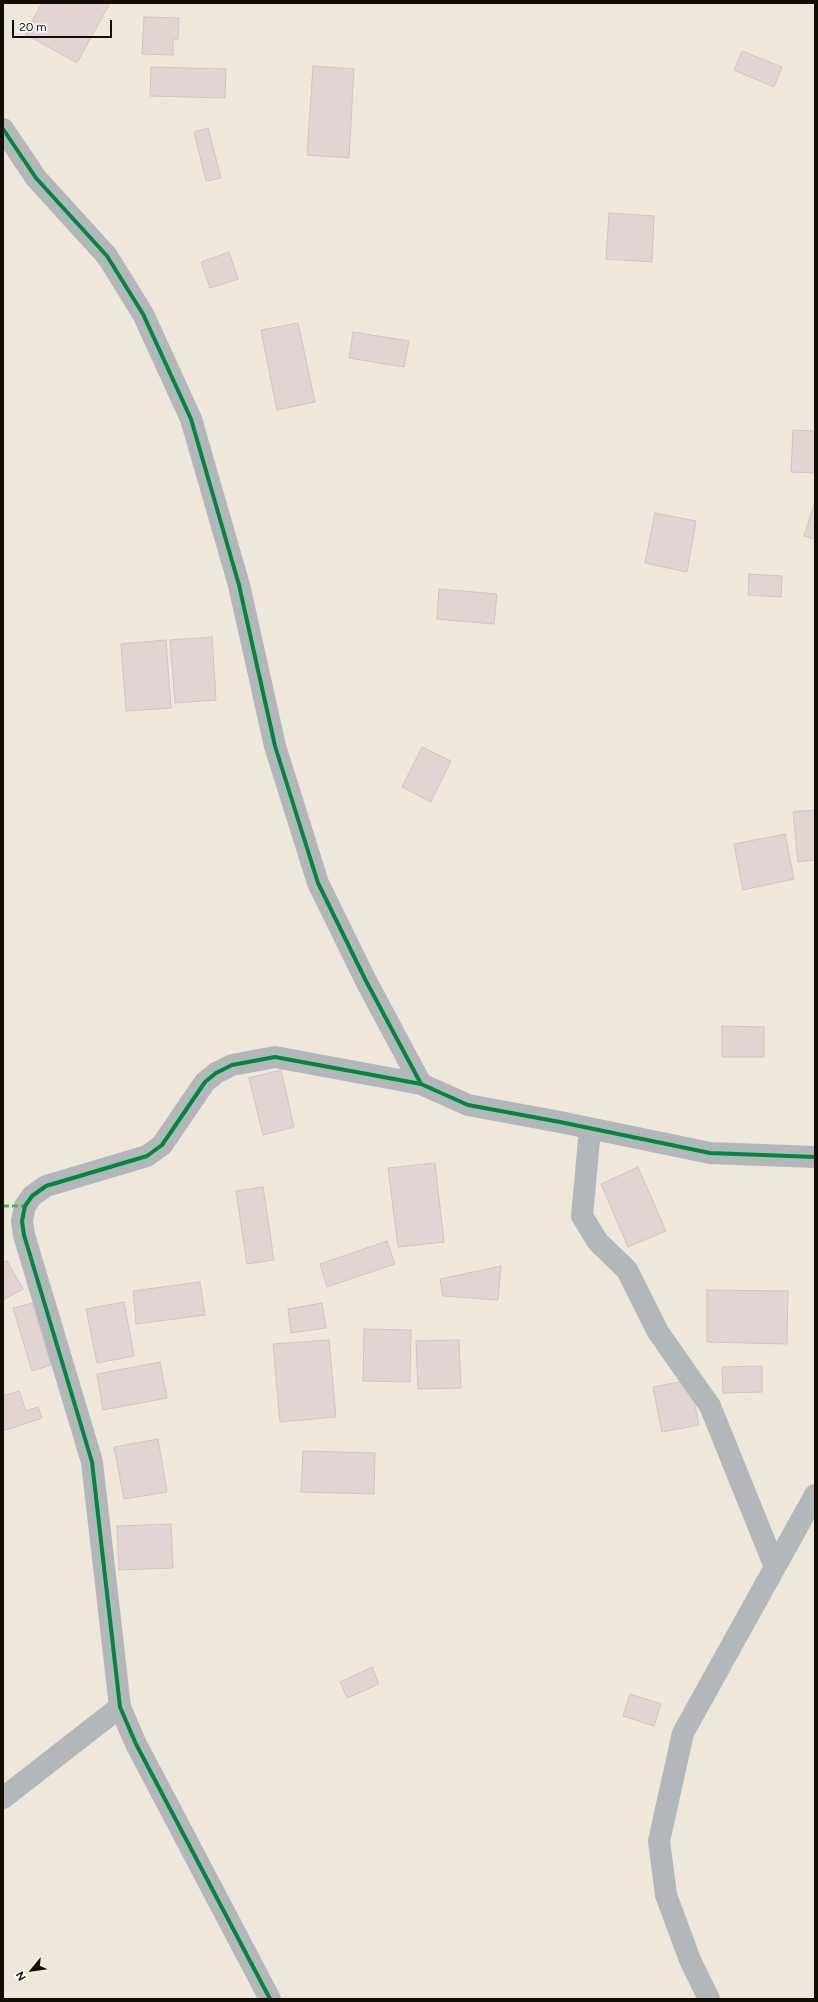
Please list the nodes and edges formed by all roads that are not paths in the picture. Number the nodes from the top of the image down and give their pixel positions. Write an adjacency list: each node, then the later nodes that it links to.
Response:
1 (3, 129): 2 (street)
2 (421, 1084): 3 (street); 7 (street)
3 (590, 1129): 4 (street); 6 (street)
4 (815, 1157)
5 (815, 1495): 6 (street)
6 (775, 1567): 10 (street)
7 (120, 1707): 8 (street); 9 (street)
8 (3, 1798)
9 (270, 1999)
10 (709, 1999)

